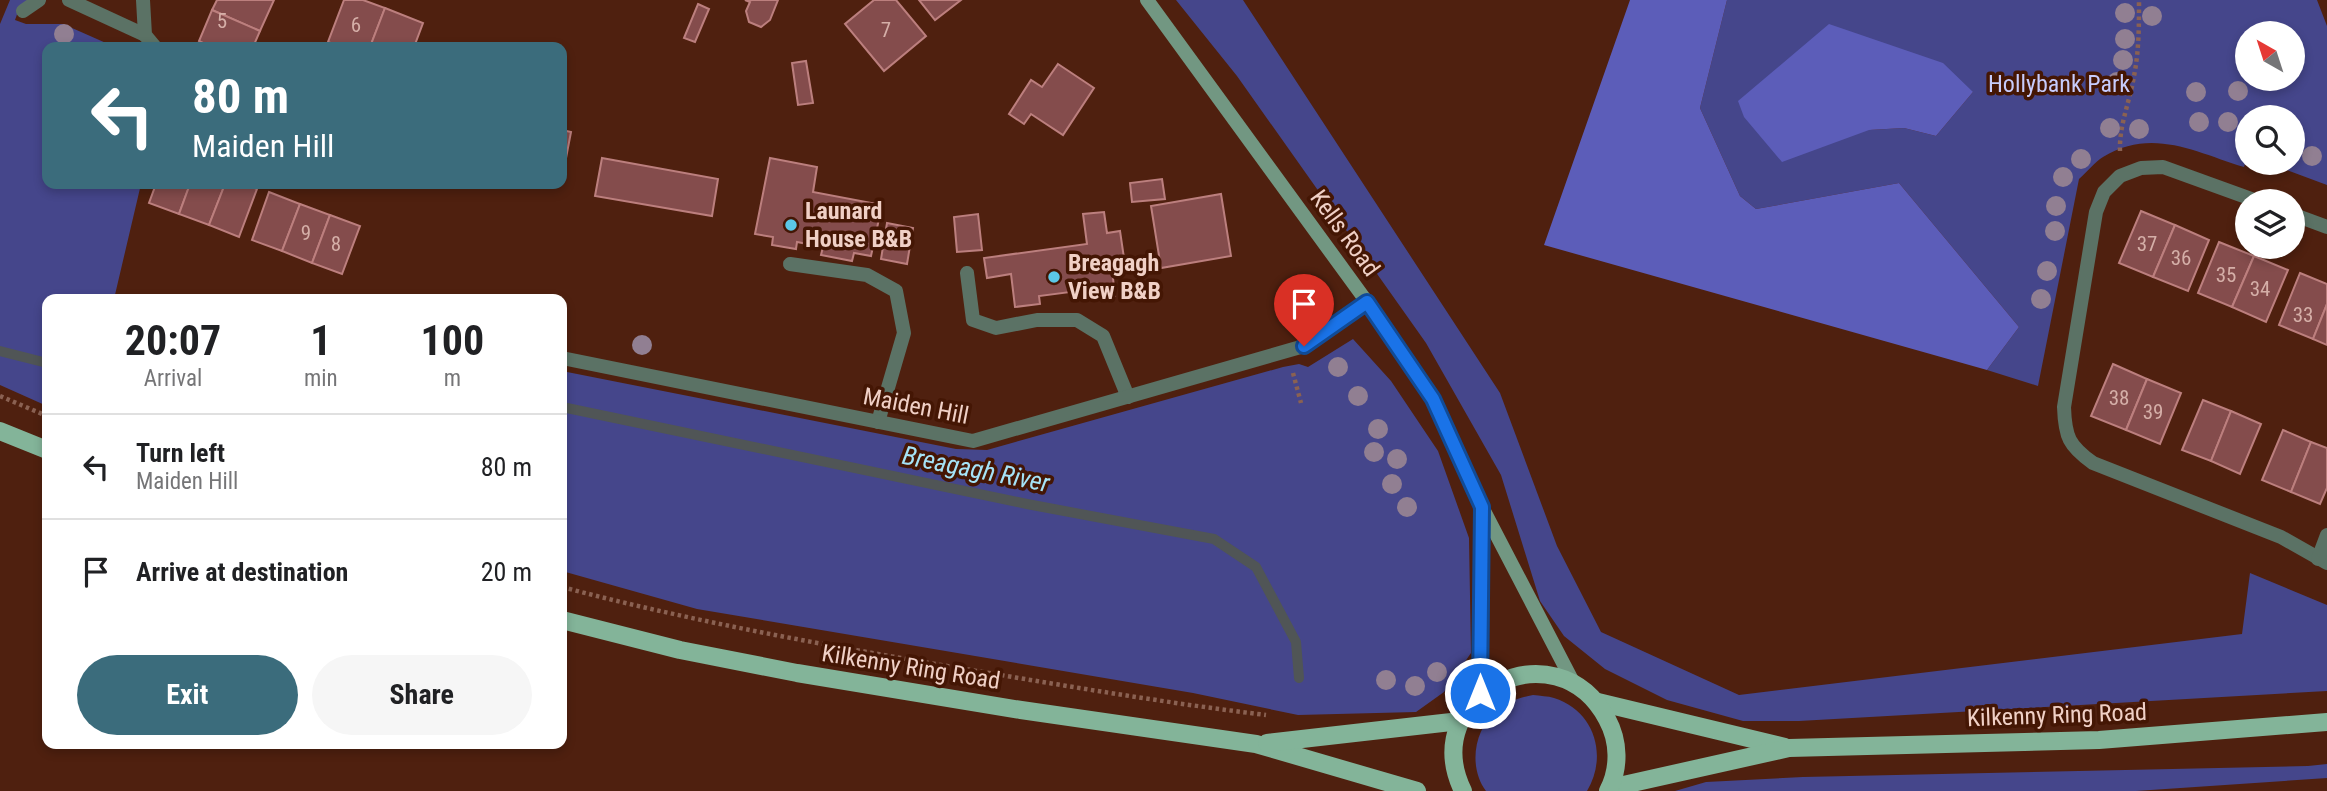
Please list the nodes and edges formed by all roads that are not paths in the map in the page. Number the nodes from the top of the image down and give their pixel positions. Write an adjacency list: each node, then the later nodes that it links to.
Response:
1 (39, 0): 5 (street)
2 (69, 0): 6 (street)
3 (143, 0): 6 (street)
4 (1147, 0): 13 (main road, Kells Road)
5 (23, 11)
6 (145, 35): 7 (street)
7 (151, 42)
8 (2235, 193): 21 (street)
9 (2305, 219): 10 (street)
10 (2327, 227)
11 (790, 264): 16 (street)
12 (967, 273): 15 (street)
13 (1367, 302): 15 (street, Maiden Hill); 19 (main road, Kells Road)
14 (567, 359): 16 (street, Maiden Hill)
15 (1128, 397): 16 (street, Maiden Hill)
16 (878, 422)
17 (0, 431): 18 (main road)
18 (42, 448)
19 (1482, 507): 23 (main road, Kells Road); 24 (main road, Kells Road)
20 (2327, 535): 21 (street)
21 (2322, 561)
22 (567, 621): 28 (main road, Kilkenny Ring Road)
23 (1573, 682): 24 (main road); 25 (main road)
24 (1480, 693): 26 (main road)
25 (1598, 702): 29 (main road, Kilkenny Ring Road); 30 (main road)
26 (1460, 721): 28 (main road, Kilkenny Ring Road); 32 (main road)
27 (2327, 722): 29 (main road, Kilkenny Ring Road)
28 (1256, 744): 31 (main road, Kilkenny Ring Road)
29 (1789, 748): 30 (main road, Kilkenny Ring Road)
30 (1609, 790)
31 (1417, 791)
32 (1463, 791)

